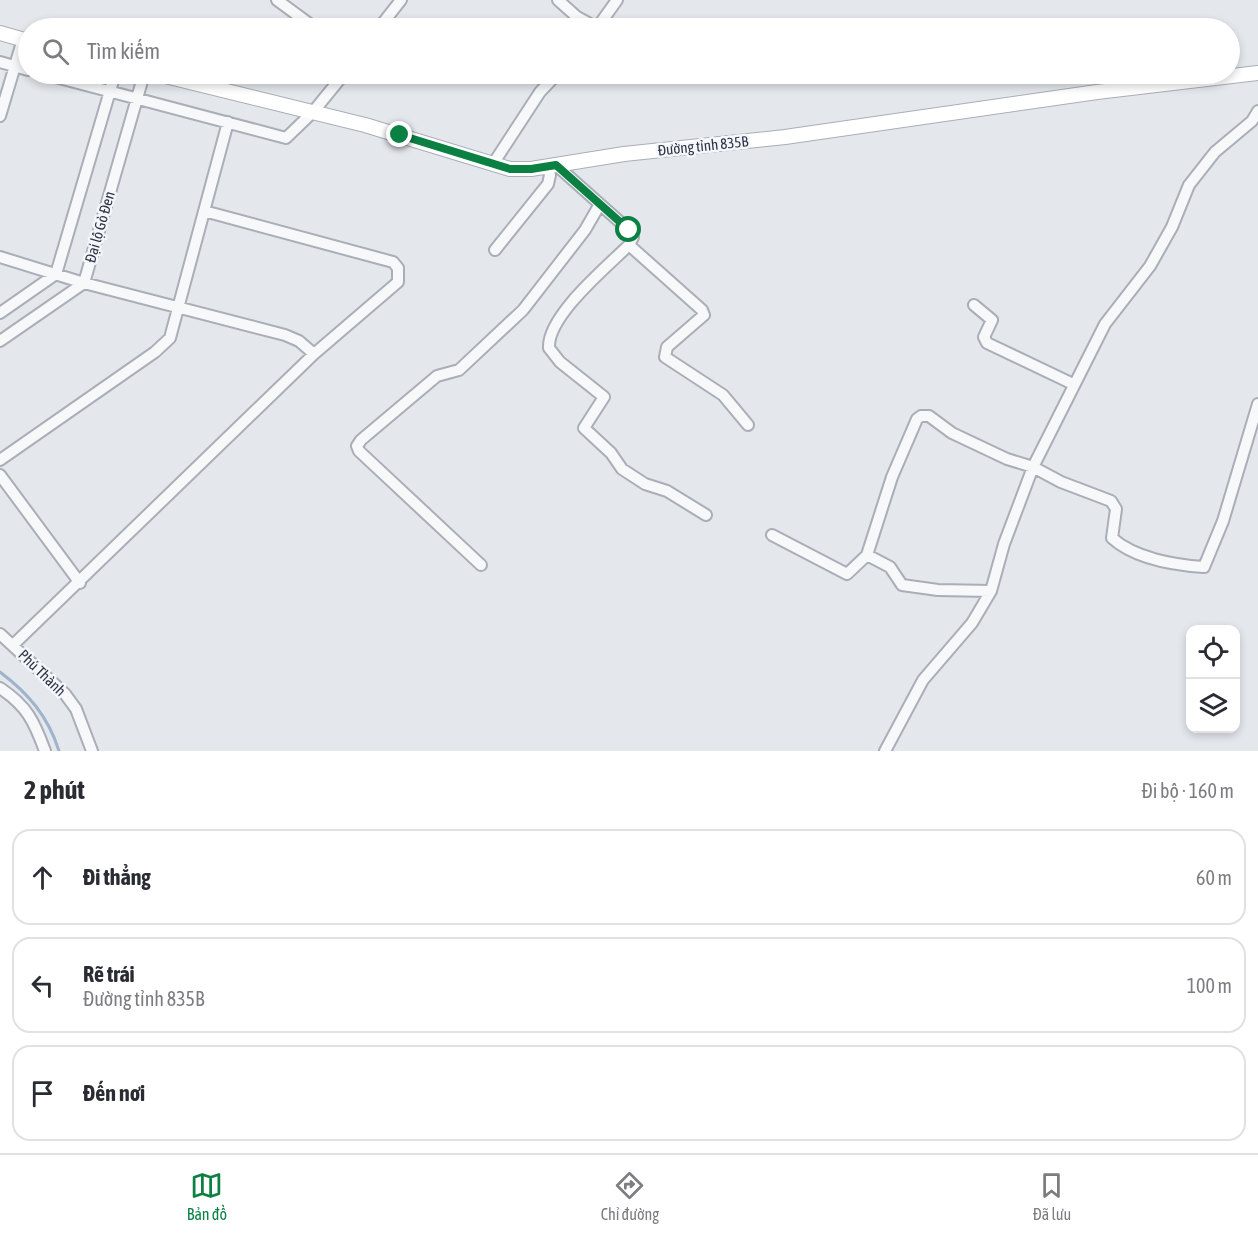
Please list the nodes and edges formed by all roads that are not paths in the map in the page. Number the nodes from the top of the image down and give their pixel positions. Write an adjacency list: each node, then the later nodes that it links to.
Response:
1 (278, 0): 5 (street)
2 (401, 0): 6 (street)
3 (558, 0): 7 (street)
4 (617, 0): 8 (street)
5 (302, 18)
6 (387, 18)
7 (579, 18)
8 (604, 18)
9 (0, 33): 10 (main road)
10 (18, 38)
11 (18, 59): 13 (street)
12 (0, 62): 13 (street)
13 (15, 66): 14 (street); 28 (street)
14 (18, 67)
15 (1258, 73): 16 (main road, Đường tỉnh 835B)
16 (1240, 75)
17 (86, 84): 24 (street)
18 (113, 84): 24 (street, Đại lộ Gò Đen)
19 (141, 84): 25 (street, Đại lộ Gò Đen)
20 (198, 84): 27 (main road, Đường tỉnh 835B)
21 (336, 84): 27 (street)
22 (547, 84): 30 (street)
23 (1165, 84): 31 (main road, Đường tỉnh 835B)
24 (111, 90): 25 (street); 37 (street, Đại lộ Gò Đen)
25 (137, 97): 29 (street); 38 (street, Đại lộ Gò Đen)
26 (1258, 111): 44 (street)
27 (313, 112): 29 (street); 30 (main road, Đường tỉnh 835B)
28 (0, 116)
29 (228, 122): 33 (street)
30 (493, 164): 31 (main road, Đường tỉnh 835B)
31 (552, 166): 32 (street); 35 (street)
32 (600, 204): 34 (street); 53 (street)
33 (204, 211): 40 (street); 43 (street)
34 (629, 244): 46 (street); 50 (street)
35 (495, 250)
36 (0, 256): 37 (street)
37 (56, 274): 38 (street); 41 (street)
38 (84, 283): 40 (street); 42 (street, Đại lộ Gò Đen)
39 (974, 305): 44 (street)
40 (179, 306): 43 (street); 47 (street)
41 (0, 313)
42 (0, 341)
43 (314, 354): 54 (street)
44 (1073, 384): 48 (street)
45 (1258, 404): 48 (street)
46 (748, 425)
47 (0, 460)
48 (1033, 467): 52 (street); 55 (street)
49 (0, 475): 54 (street)
50 (706, 515)
51 (772, 535): 52 (street)
52 (867, 555): 55 (street)
53 (481, 565)
54 (80, 583): 57 (street)
55 (991, 591): 61 (street)
56 (0, 634): 57 (street, Phú Thành)
57 (13, 645): 60 (street, Phú Thành)
58 (0, 688): 59 (street)
59 (45, 751)
60 (93, 751)
61 (885, 751)

